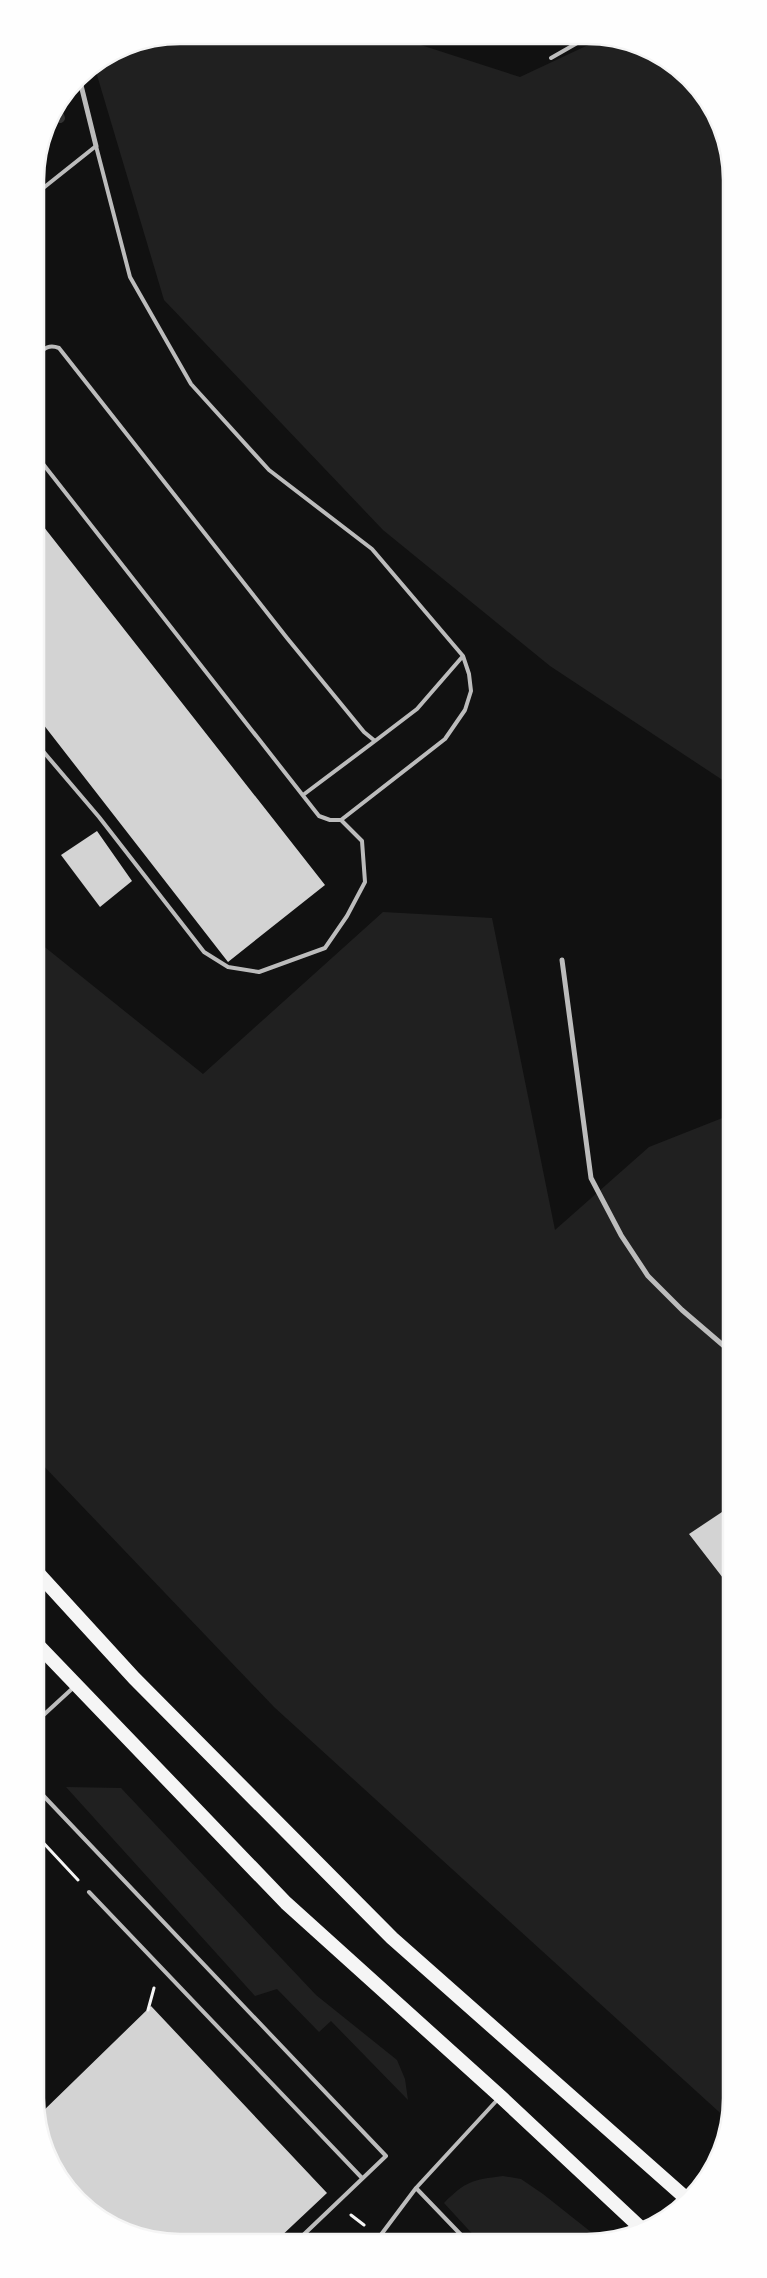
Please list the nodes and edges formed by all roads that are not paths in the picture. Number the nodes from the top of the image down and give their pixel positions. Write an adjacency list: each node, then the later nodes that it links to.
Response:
1 (576, 44): 2 (lane)
2 (551, 58)
3 (82, 85): 4 (street)
4 (96, 146): 5 (lane); 8 (lane)
5 (44, 187)
6 (44, 349): 9 (lane)
7 (44, 465): 11 (lane)
8 (463, 656): 9 (lane); 12 (lane)
9 (375, 741): 11 (lane)
10 (44, 752): 12 (lane)
11 (303, 795): 12 (lane)
12 (341, 820)
13 (562, 960): 14 (street)
14 (723, 1345)
15 (44, 1580): 24 (highway)
16 (44, 1651): 17 (highway)
17 (77, 1684): 18 (lane); 21 (highway)
18 (44, 1715)
19 (44, 1796): 22 (lane)
20 (89, 1892): 22 (lane)
21 (501, 2097): 23 (lane); 25 (highway)
22 (362, 2178): 26 (lane)
23 (416, 2188): 27 (lane); 28 (lane)
24 (682, 2195)
25 (637, 2224)
26 (304, 2234)
27 (382, 2234)
28 (460, 2234)

